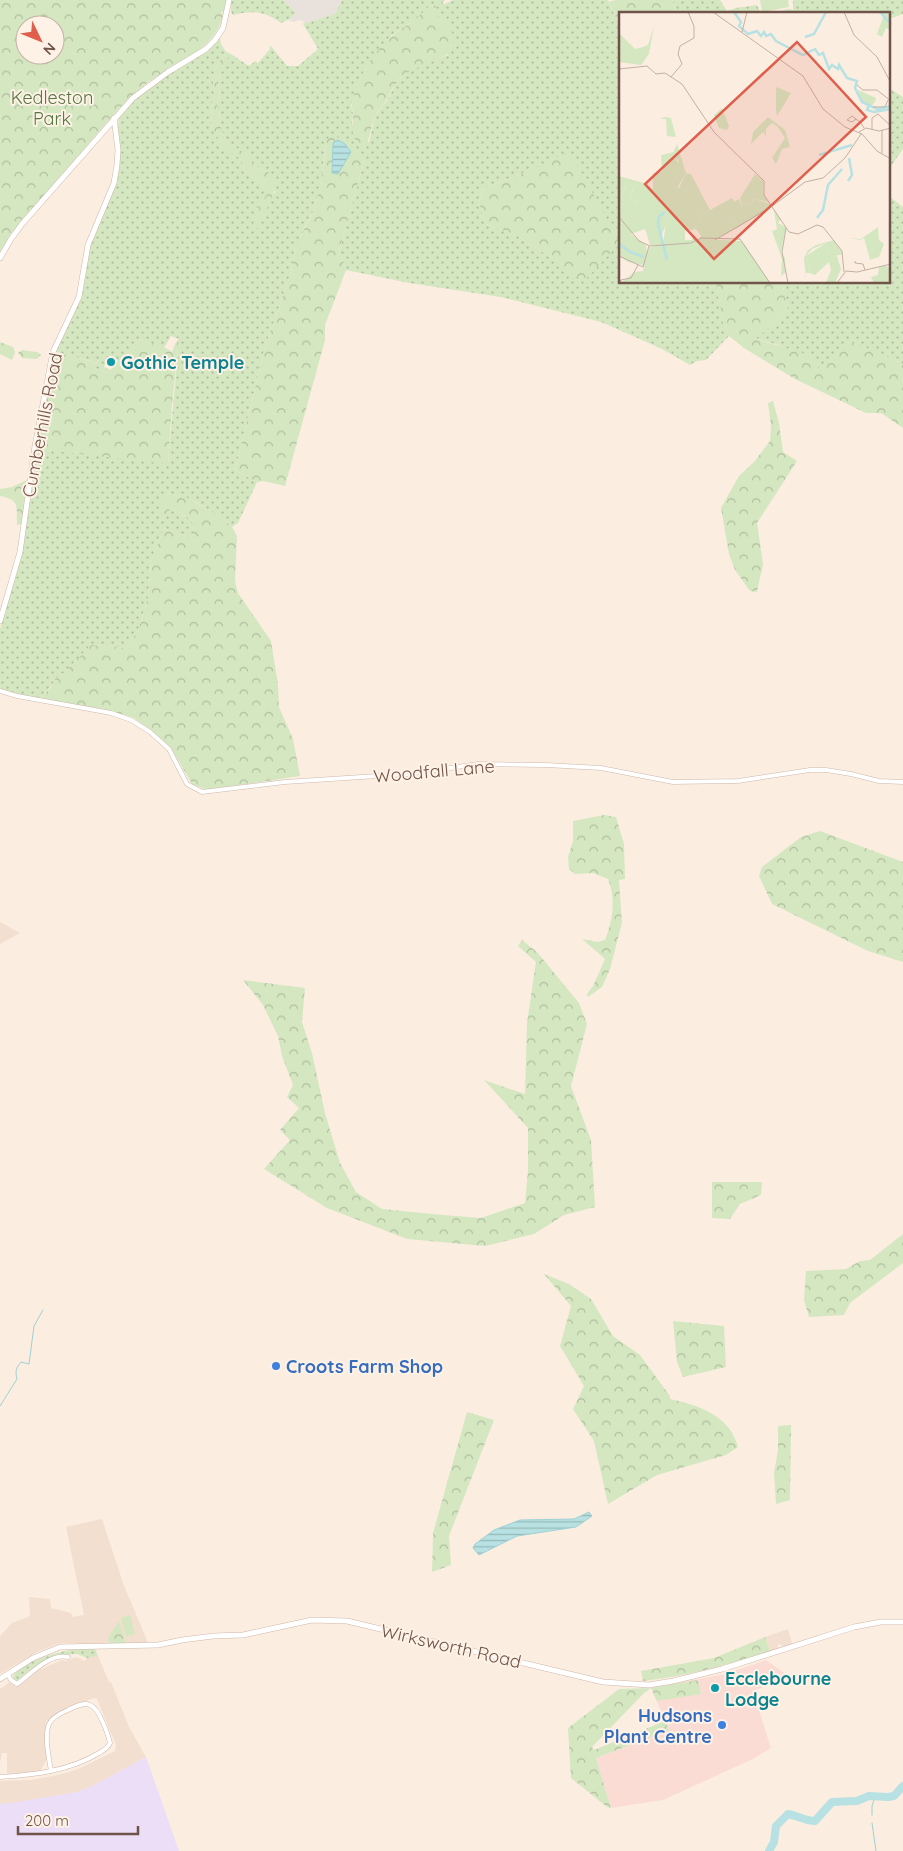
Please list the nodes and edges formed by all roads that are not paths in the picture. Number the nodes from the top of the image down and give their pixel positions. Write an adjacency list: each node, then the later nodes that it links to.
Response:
1 (229, 0): 2 (main road)
2 (114, 118): 3 (main road); 4 (main road, Cumberhills Road)
3 (0, 258)
4 (0, 620)
5 (0, 691): 6 (street, Woodfall Lane)
6 (903, 782)
7 (903, 1622): 9 (main road, Wirksworth Road)
8 (68, 1658): 9 (street)
9 (8, 1675): 10 (main road, Wirksworth Road)
10 (0, 1679)
11 (51, 1771): 11 (street); 12 (street)
12 (0, 1777)

